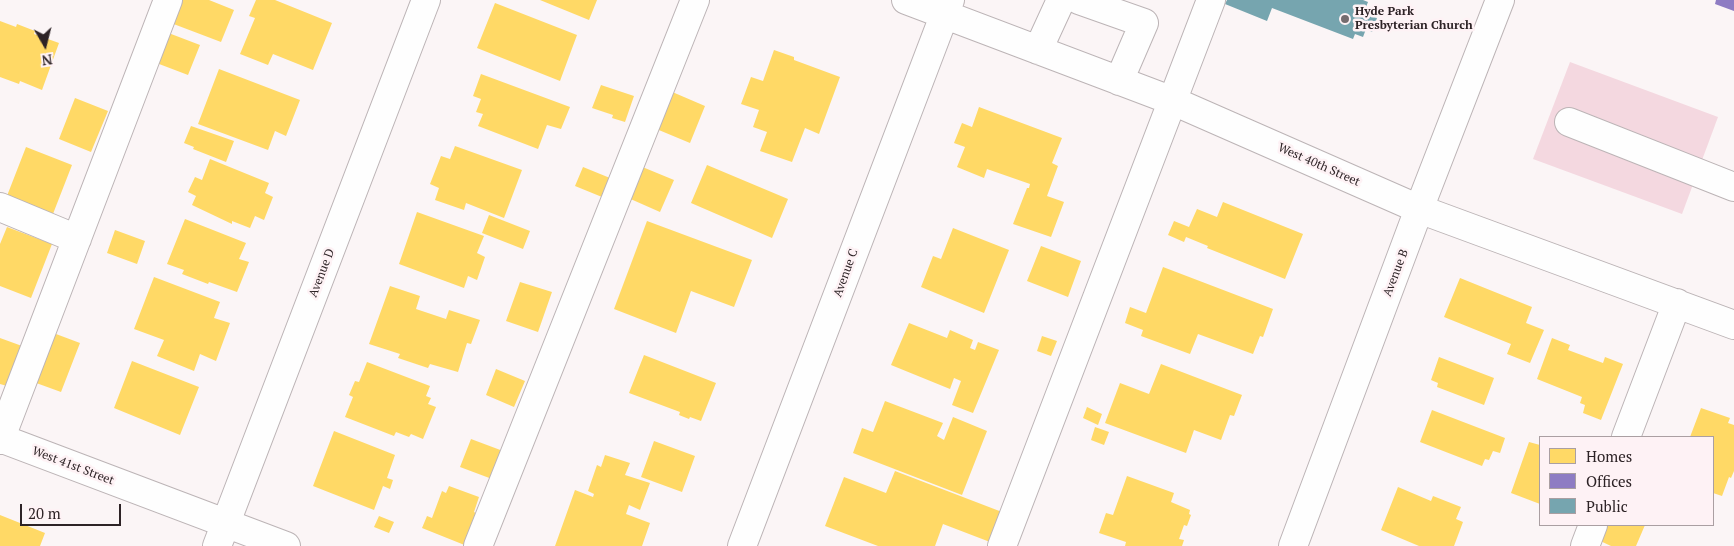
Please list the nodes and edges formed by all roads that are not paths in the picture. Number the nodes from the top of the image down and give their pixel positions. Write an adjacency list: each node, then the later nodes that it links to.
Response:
1 (168, 0): 17 (street)
2 (426, 0): 23 (street, Avenue D)
3 (695, 0): 25 (street)
4 (906, 0): 9 (street, West 40th Street)
5 (1061, 0): 10 (street)
6 (1079, 0): 11 (street)
7 (1211, 0): 12 (street)
8 (1500, 0): 16 (street, Avenue B)
9 (947, 7): 10 (street, West 40th Street); 26 (street, Avenue C)
10 (1038, 50): 11 (street, West 40th Street)
11 (1119, 81): 12 (street, West 40th Street)
12 (1172, 101): 16 (street, West 40th Street); 27 (street)
13 (1569, 122): 14 (street)
14 (1734, 187)
15 (0, 207): 17 (street)
16 (1419, 209): 18 (street, West 40th Street); 28 (street, Avenue B)
17 (77, 239): 21 (street)
18 (1677, 303): 19 (street, West 40th Street); 20 (street)
19 (1734, 325)
20 (1626, 436)
21 (0, 439): 23 (street, West 41st Street)
22 (1593, 526): 29 (street)
23 (222, 535): 24 (street, West 41st Street)
24 (286, 546)
25 (478, 546)
26 (742, 546)
27 (1002, 546)
28 (1293, 546)
29 (1585, 546)

